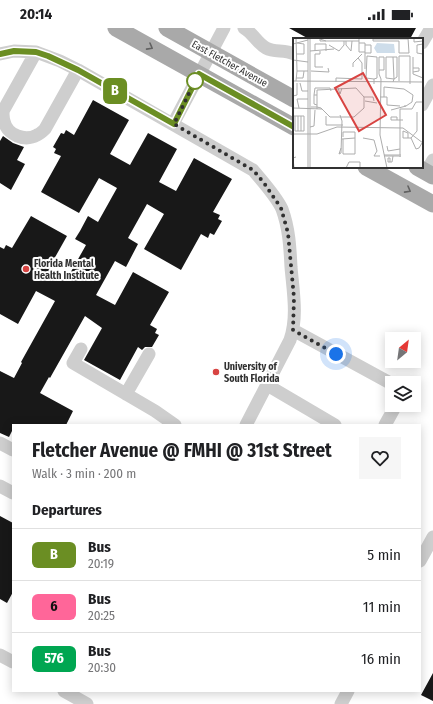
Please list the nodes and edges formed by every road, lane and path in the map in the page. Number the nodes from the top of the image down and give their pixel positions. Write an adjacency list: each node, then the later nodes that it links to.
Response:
1 (116, 28): 12 (main road, one-way to 12)
2 (167, 28): 8 (main road, East Fletcher Avenue)
3 (224, 28): 8 (street)
4 (244, 28): 10 (street)
5 (430, 28): 6 (street)
6 (423, 41)
7 (36, 52): 9 (street); 11 (street); 11 (street)
8 (211, 52): 12 (street); 14 (main road, East Fletcher Avenue)
9 (0, 54)
10 (293, 54)
11 (78, 70): 16 (street)
12 (199, 74): 16 (street); 17 (main road)
13 (433, 85): 15 (street)
14 (293, 98)
15 (423, 103)
16 (174, 124): 21 (street)
17 (293, 126)
18 (370, 168): 19 (main road)
19 (386, 172): 20 (main road, one-way to 20)
20 (433, 204)
21 (293, 330): 24 (street); 25 (street)
22 (81, 349): 26 (street)
23 (149, 354): 26 (street)
24 (385, 380)
25 (267, 385): 29 (street); 30 (street)
26 (126, 394): 28 (street)
27 (392, 412): 31 (street)
28 (174, 424)
29 (247, 424)
30 (333, 424)
31 (386, 424)
32 (0, 444): 33 (street)
33 (12, 450)
34 (0, 486): 35 (street)
35 (12, 492)
36 (433, 537): 37 (street)
37 (421, 559)
38 (0, 655): 39 (street)
39 (12, 661)
40 (66, 692): 42 (street)
41 (347, 692): 43 (street)
42 (87, 704)
43 (341, 704)

